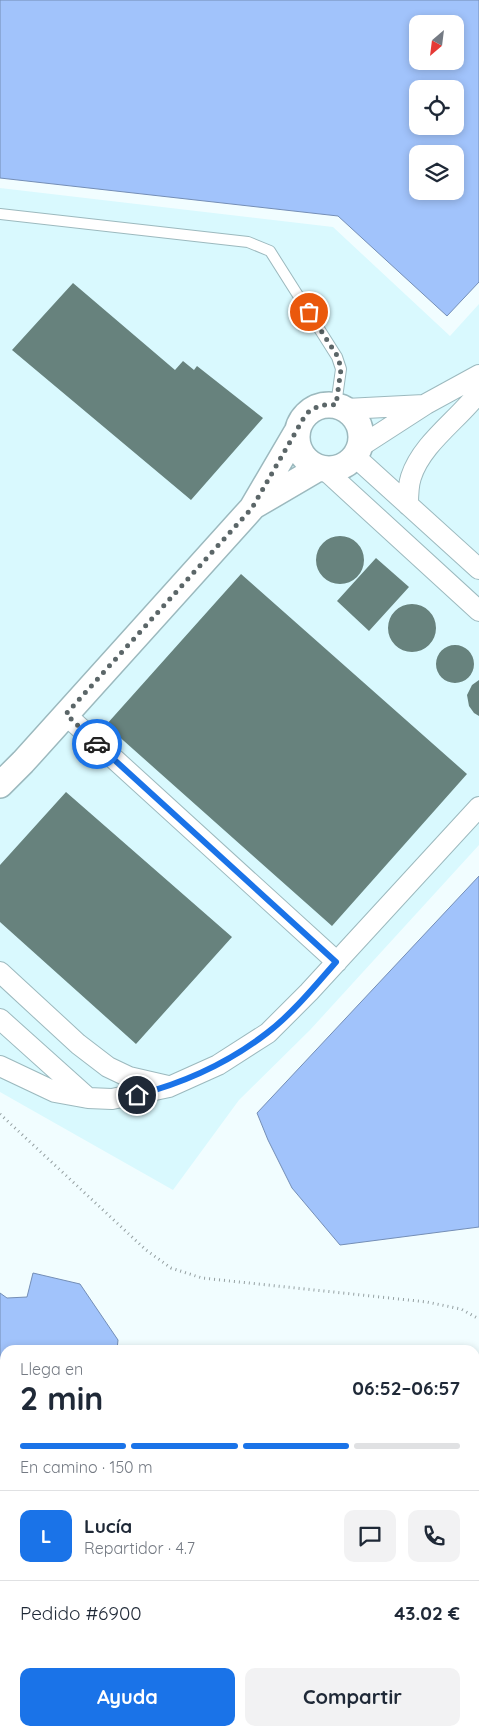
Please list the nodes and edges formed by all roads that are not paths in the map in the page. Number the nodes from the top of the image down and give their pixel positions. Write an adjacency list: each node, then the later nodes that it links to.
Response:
1 (0, 214): 5 (lane)
2 (479, 375): 4 (street)
3 (479, 392): 9 (street)
4 (426, 404): 5 (street); 7 (street)
5 (341, 407): 6 (street); 7 (street)
6 (296, 433): 8 (street); 10 (street)
7 (358, 450): 8 (street); 9 (street)
8 (321, 469): 10 (street); 12 (street)
9 (408, 505): 11 (street)
10 (252, 508): 13 (street)
11 (479, 569)
12 (479, 611)
13 (66, 714): 14 (street); 16 (street)
14 (2, 784)
15 (479, 807): 16 (street)
16 (336, 962): 20 (street)
17 (0, 972): 20 (street)
18 (0, 1019): 21 (street)
19 (0, 1066): 21 (street)
20 (170, 1087): 21 (street)
21 (88, 1098)

